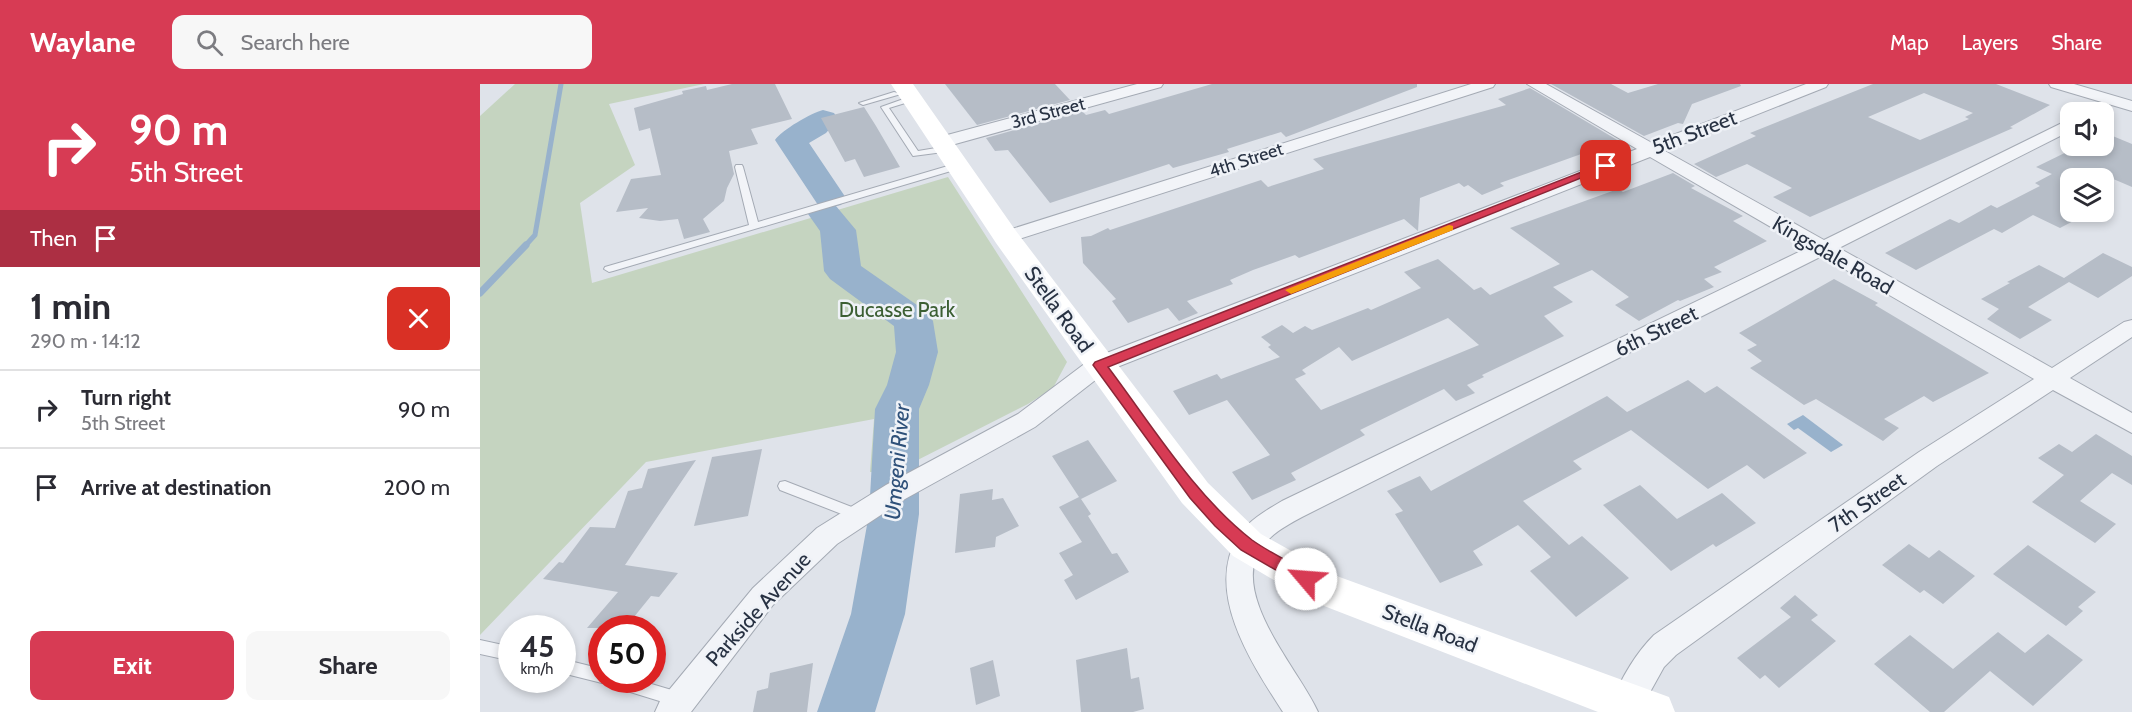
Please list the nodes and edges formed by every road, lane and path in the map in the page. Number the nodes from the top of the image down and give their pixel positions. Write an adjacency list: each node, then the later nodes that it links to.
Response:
1 (1155, 84): 12 (street, 3rd Street)
2 (1487, 84): 15 (street, 4th Street)
3 (1535, 84): 11 (street, Kingsdale Road)
4 (1820, 84): 11 (street, 5th Street)
5 (2057, 84): 7 (street)
6 (907, 91): 8 (lane); 12 (main road, Stella Road)
7 (2115, 101): 9 (street)
8 (863, 103)
9 (2132, 106)
10 (2060, 129): 16 (street, 6th Street)
11 (1650, 149): 16 (street, Kingsdale Road); 19 (street, 5th Street)
12 (949, 152): 14 (lane); 15 (main road, Stella Road)
13 (739, 167): 14 (lane)
14 (754, 226): 17 (lane)
15 (1006, 237): 19 (main road, Stella Road)
16 (1822, 249): 20 (street, Kingsdale Road); 24 (street, 6th Street)
17 (609, 269)
18 (2132, 327): 20 (street, 7th Street)
19 (1099, 365): 23 (street, Parkside Avenue); 24 (main road, Stella Road)
20 (2054, 378): 21 (street, Kingsdale Road); 29 (street, 7th Street)
21 (2132, 424)
22 (785, 486): 23 (lane)
23 (862, 512): 28 (street, Parkside Avenue)
24 (1247, 545): 29 (main road, Stella Road); 30 (street)
25 (480, 646): 26 (lane)
26 (498, 650)
27 (645, 693): 28 (lane)
28 (675, 706)
29 (1640, 707)
30 (1302, 712)

